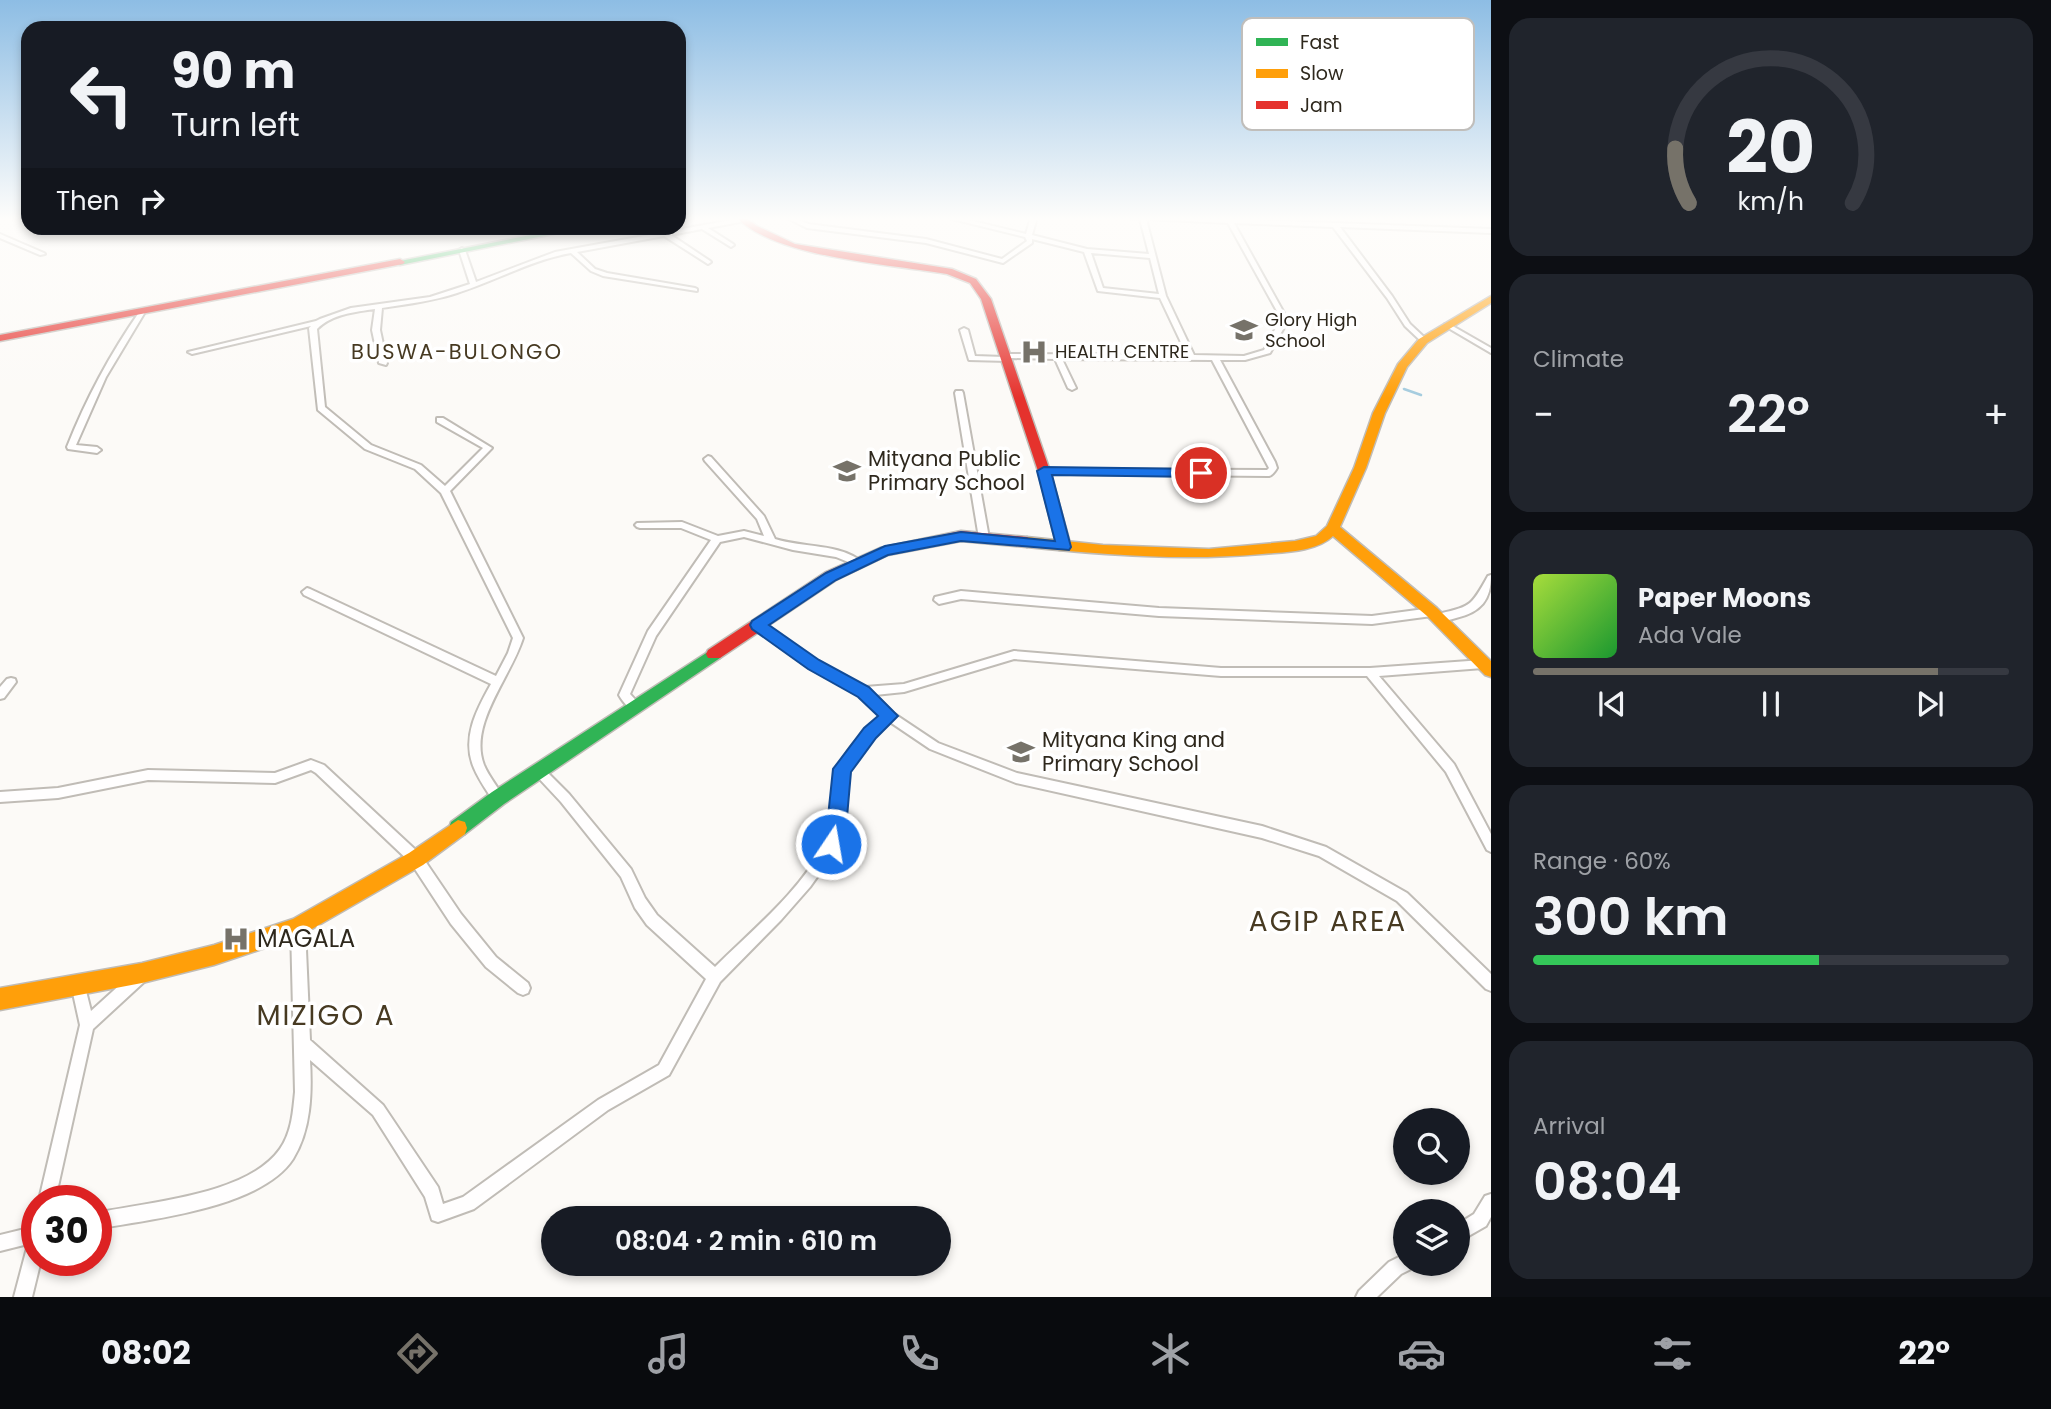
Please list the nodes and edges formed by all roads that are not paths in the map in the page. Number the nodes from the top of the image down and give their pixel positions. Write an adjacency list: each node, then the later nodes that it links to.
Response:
1 (320, 278): 15 (main road)
2 (471, 278): 10 (street)
3 (494, 278): 10 (street)
4 (620, 278): 11 (street)
5 (965, 278): 24 (main road)
6 (1096, 278): 12 (street)
7 (1157, 278): 12 (street)
8 (1261, 278): 26 (street)
9 (1375, 278): 20 (street)
10 (474, 285): 14 (street)
11 (695, 290)
12 (1163, 296): 25 (street)
13 (1491, 299): 17 (main road)
14 (379, 306): 16 (street); 27 (street)
15 (142, 312): 19 (main road); 31 (street)
16 (315, 323): 22 (street); 34 (street)
17 (1447, 325): 20 (main road); 21 (street)
18 (964, 330): 24 (street)
19 (0, 338)
20 (1423, 341): 36 (main road)
21 (1491, 351)
22 (192, 352)
23 (1057, 356): 24 (street); 25 (street); 28 (street)
24 (1007, 357): 33 (main road)
25 (1192, 358): 26 (street)
26 (1216, 358): 33 (street)
27 (383, 363)
28 (1072, 388)
29 (959, 393): 37 (street)
30 (440, 420): 34 (street)
31 (97, 450)
32 (708, 459): 39 (street)
33 (1044, 471): 40 (main road)
34 (445, 491): 50 (street)
35 (640, 525): 38 (street)
36 (1333, 528): 40 (main road); 45 (main road)
37 (984, 538): 40 (main road); 41 (main road)
38 (717, 539): 39 (street); 53 (street)
39 (771, 541): 41 (street)
40 (1064, 547)
41 (858, 562): 46 (main road)
42 (1491, 578): 45 (street)
43 (307, 592): 50 (street)
44 (939, 600): 45 (street)
45 (1435, 615): 47 (main road)
46 (758, 625): 51 (street); 53 (main road)
47 (1487, 667): 48 (street)
48 (1370, 672): 51 (street); 58 (street)
49 (11, 681): 52 (street)
50 (498, 682): 57 (street)
51 (863, 692): 54 (street)
52 (0, 695)
53 (636, 707): 55 (main road)
54 (889, 716): 62 (street); 64 (street)
55 (539, 772): 57 (main road); 62 (street)
56 (0, 797): 59 (street)
57 (498, 798): 59 (main road)
58 (1491, 846)
59 (416, 859): 60 (main road); 65 (street)
60 (298, 927): 61 (main road); 68 (street)
61 (142, 974): 63 (main road); 67 (street)
62 (715, 976): 68 (street)
63 (78, 984): 66 (main road); 67 (street)
64 (1491, 984)
65 (523, 988)
66 (0, 999)
67 (87, 1026): 69 (street)
68 (302, 1043): 71 (street)
69 (50, 1185)
70 (1491, 1202): 72 (street)
71 (112, 1218)
72 (1470, 1226)
73 (21, 1237): 74 (street)
74 (0, 1242)
75 (1393, 1270): 78 (street)
76 (29, 1276): 77 (street)
77 (23, 1297)
78 (1364, 1297)

